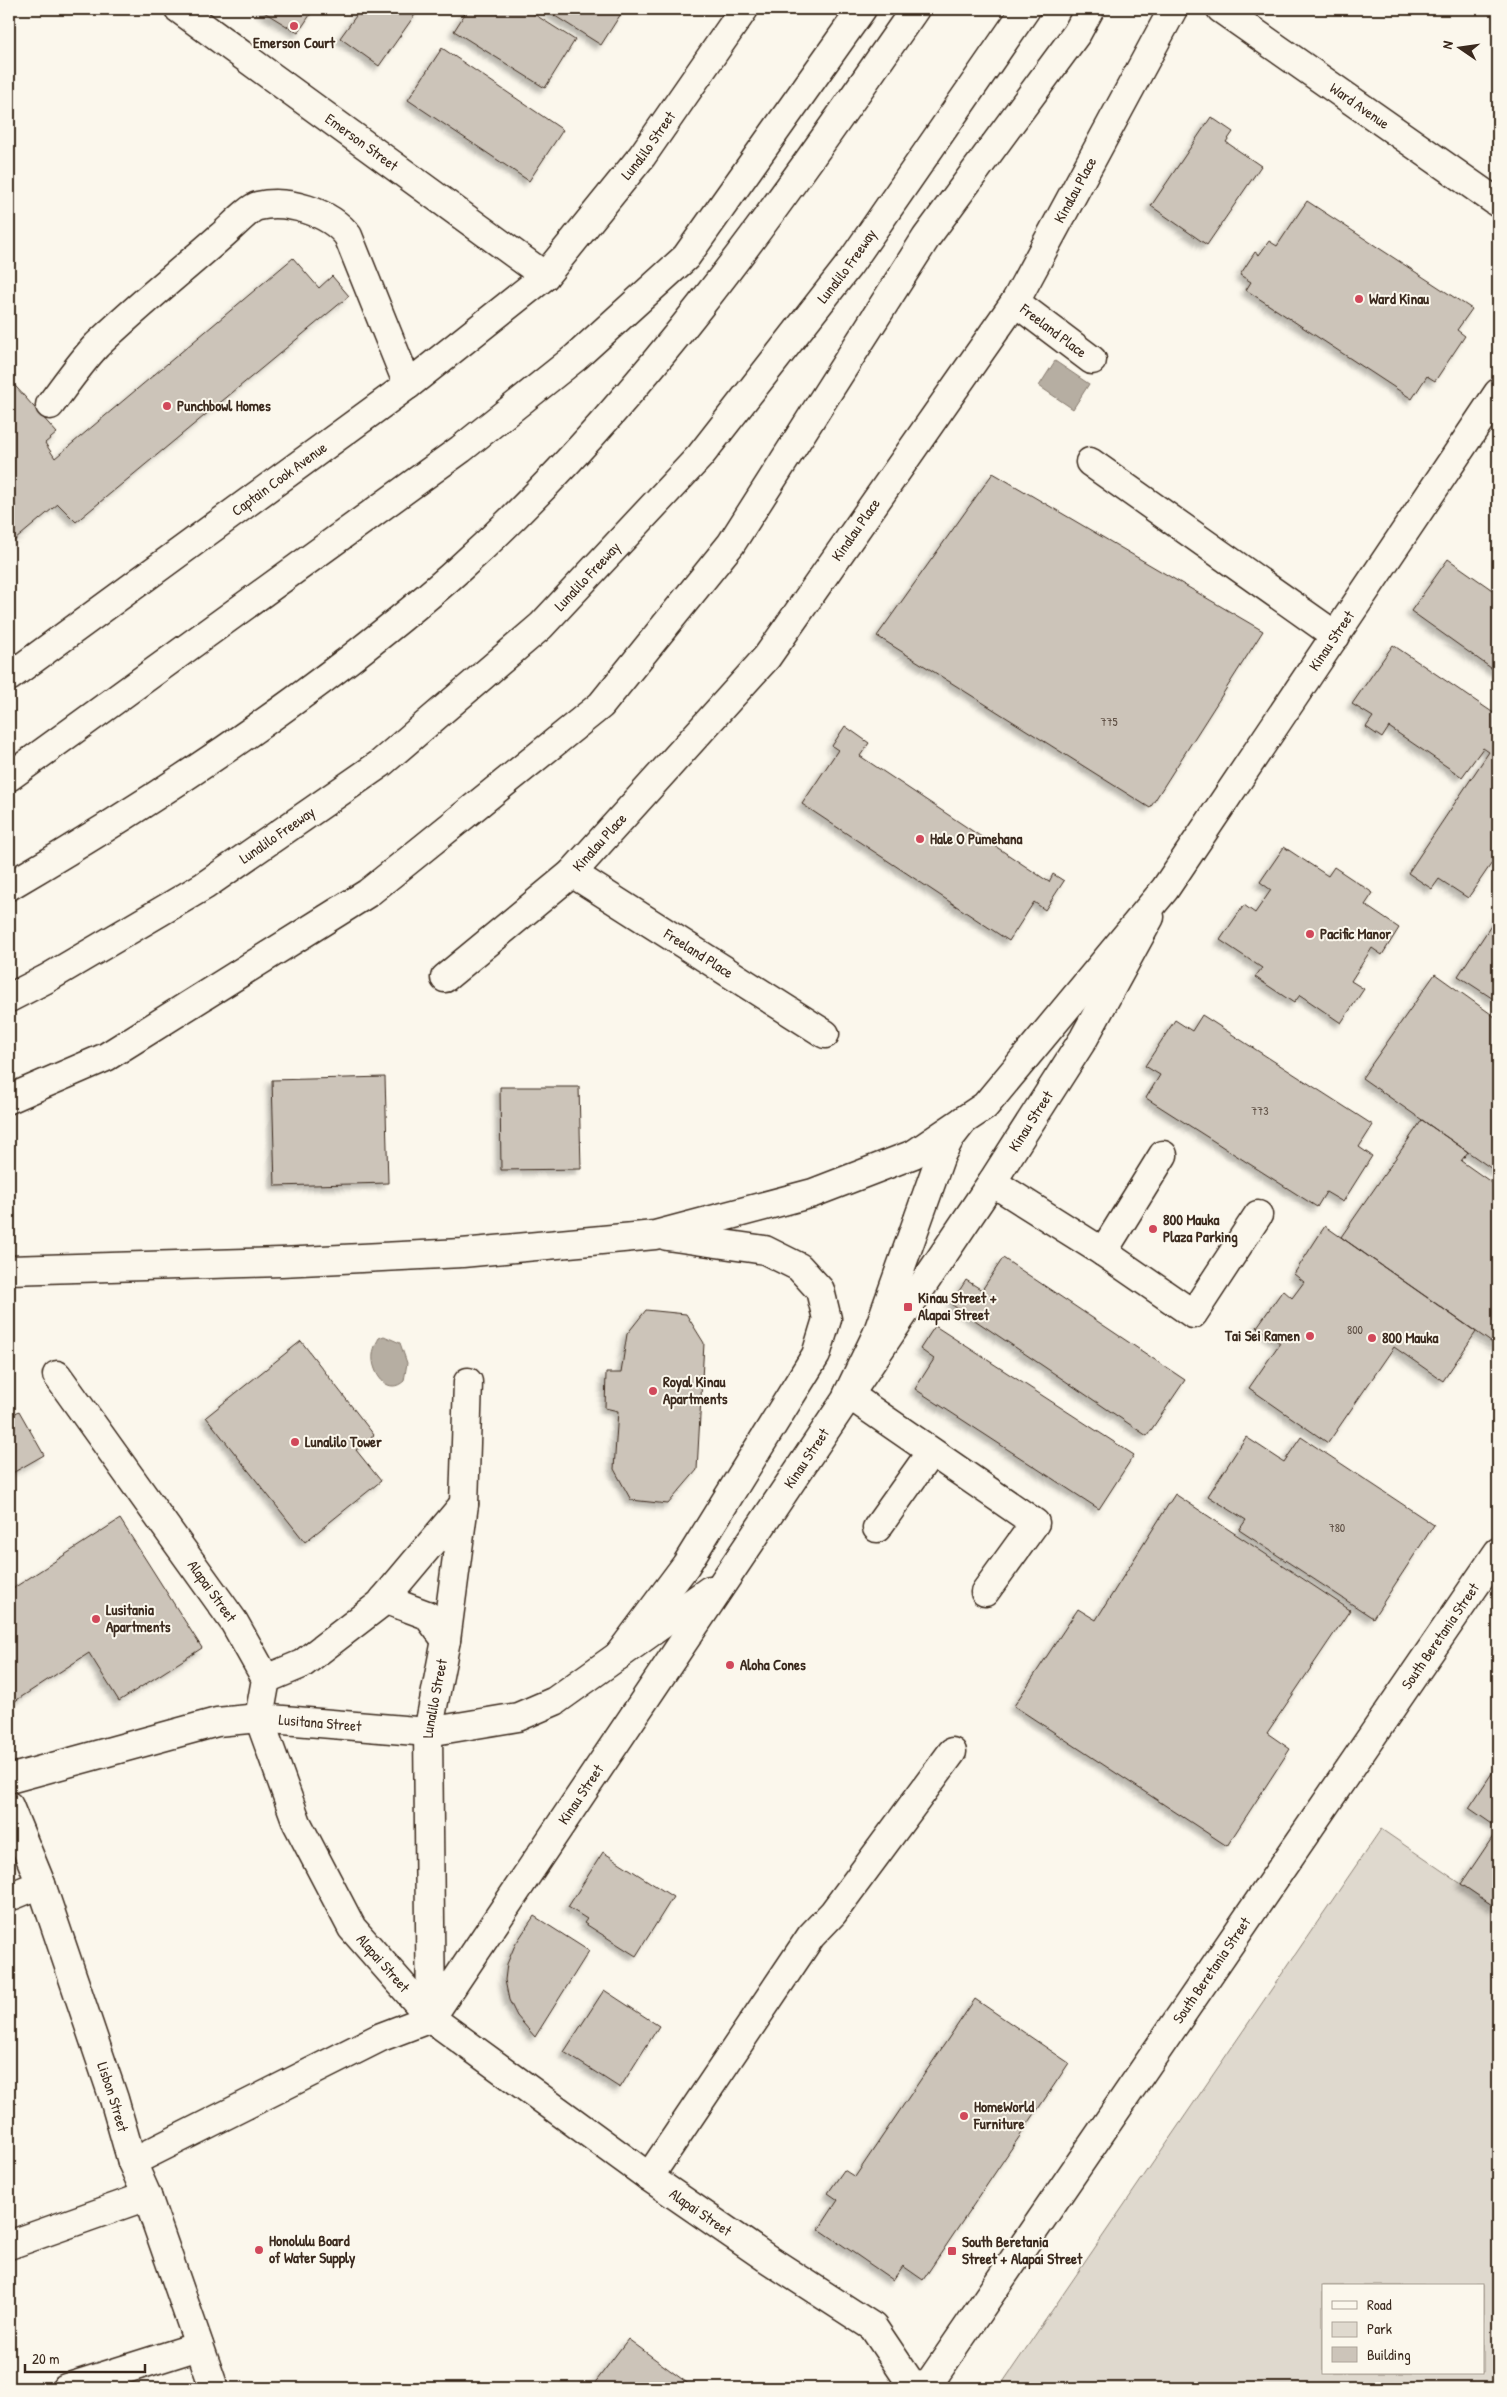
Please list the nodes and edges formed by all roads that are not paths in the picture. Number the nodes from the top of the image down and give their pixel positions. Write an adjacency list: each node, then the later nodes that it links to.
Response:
1 (178, 9): 10 (main road, Emerson Street)
2 (744, 9): 10 (main road, Lunalilo Street)
3 (862, 9): 19 (main road)
4 (916, 9): 21 (main road)
5 (1026, 9): 24 (main road, Lunalilo Freeway)
6 (1090, 9): 26 (main road)
7 (1172, 9): 11 (main road, Kinalau Place)
8 (1221, 9): 9 (main road, Ward Avenue)
9 (1498, 203)
10 (545, 276): 13 (main road, Captain Cook Avenue)
11 (1015, 302): 12 (main road, Freeland Place); 20 (main road, Kinalau Place)
12 (1092, 360)
13 (408, 385): 15 (main road); 18 (main road, Captain Cook Avenue)
14 (1498, 393): 17 (main road, Kinau Street)
15 (50, 405)
16 (1090, 462): 17 (main road)
17 (1336, 636): 22 (main road, Kinau Street)
18 (9, 677)
19 (9, 777)
20 (572, 873): 23 (main road, Kinalau Place); 25 (main road, Freeland Place)
21 (9, 886)
22 (1165, 890): 27 (main road, Kinau Street); 29 (main road, Kinau Street)
23 (445, 978)
24 (9, 998)
25 (825, 1034)
26 (9, 1099)
27 (964, 1120): 31 (main road, Kinau Street); 36 (main road)
28 (1163, 1155): 32 (main road)
29 (992, 1182): 32 (main road); 36 (main road, Kinau Street)
30 (1258, 1215): 32 (main road)
31 (656, 1235): 33 (main road); 45 (main road)
32 (1103, 1252)
33 (9, 1270)
34 (58, 1375): 46 (main road, Alapai Street)
35 (468, 1382): 38 (main road, Lunalilo Street)
36 (848, 1394): 37 (main road); 41 (main road, Kinau Street)
37 (932, 1452): 39 (main road); 42 (main road)
38 (464, 1504): 43 (main road); 44 (main road, Lunalilo Street)
39 (877, 1528)
40 (1498, 1552): 63 (main road, South Beretania Street)
41 (723, 1580): 45 (main road, Lusitana Street); 54 (main road, Kinau Street)
42 (985, 1592)
43 (384, 1599): 44 (main road); 46 (main road)
44 (446, 1640): 48 (main road, Lunalilo Street)
45 (618, 1656): 48 (main road, Lusitana Street)
46 (266, 1679): 47 (main road)
47 (259, 1718): 48 (main road, Lusitana Street); 50 (main road, Lusitana Street); 54 (main road, Alapai Street)
48 (428, 1732): 54 (main road, Lunalilo Street)
49 (952, 1752): 56 (main road)
50 (9, 1779)
51 (9, 1806): 52 (main road, Lisbon Street)
52 (40, 1884): 53 (main road); 55 (main road, Lisbon Street)
53 (9, 1897)
54 (431, 2018): 55 (main road); 56 (main road, Alapai Street)
55 (132, 2162): 57 (main road, Lisbon Street)
56 (649, 2177): 62 (main road, Alapai Street)
57 (147, 2196): 58 (main road); 59 (main road, Lisbon Street)
58 (9, 2245)
59 (199, 2346): 60 (main road); 61 (main road, Lisbon Street)
60 (66, 2388)
61 (214, 2388)
62 (914, 2388)
63 (926, 2388)

